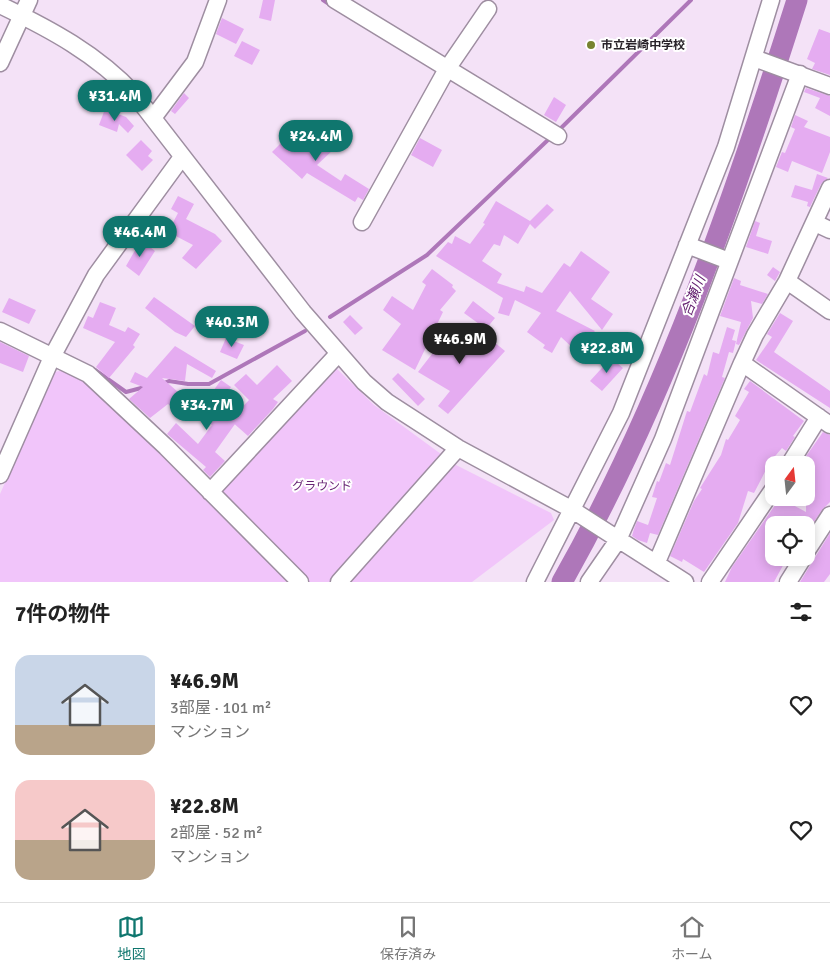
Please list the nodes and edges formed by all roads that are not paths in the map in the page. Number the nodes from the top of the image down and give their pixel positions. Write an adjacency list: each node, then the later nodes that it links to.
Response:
1 (29, 0): 7 (street)
2 (218, 0): 13 (street)
3 (335, 0): 11 (street)
4 (771, 0): 8 (street)
5 (0, 5): 7 (street)
6 (488, 9): 11 (street)
7 (22, 15): 9 (street); 13 (street)
8 (757, 59): 10 (street); 19 (street)
9 (0, 63)
10 (796, 72): 12 (street); 20 (street)
11 (444, 74): 14 (street); 17 (street)
12 (830, 86)
13 (153, 118): 15 (street)
14 (558, 136)
15 (182, 156): 24 (street); 25 (street)
16 (830, 188): 18 (street)
17 (362, 222)
18 (823, 227): 21 (street)
19 (687, 245): 20 (street); 33 (street)
20 (729, 261): 35 (street)
21 (787, 281): 22 (street); 26 (street)
22 (830, 310)
23 (0, 330): 25 (street)
24 (338, 354): 28 (street); 31 (street)
25 (52, 357): 30 (street); 31 (street)
26 (742, 363): 27 (street); 37 (street)
27 (825, 421): 29 (street)
28 (458, 448): 33 (street); 40 (street)
29 (796, 456)
30 (0, 475)
31 (210, 492): 39 (street)
32 (765, 501): 44 (street)
33 (571, 509): 35 (street); 41 (street)
34 (830, 515): 36 (street)
35 (614, 537): 37 (street); 42 (street)
36 (815, 538)
37 (657, 562): 43 (street)
38 (798, 566): 45 (street)
39 (300, 582)
40 (338, 582)
41 (535, 582)
42 (589, 582)
43 (685, 582)
44 (710, 582)
45 (788, 582)

